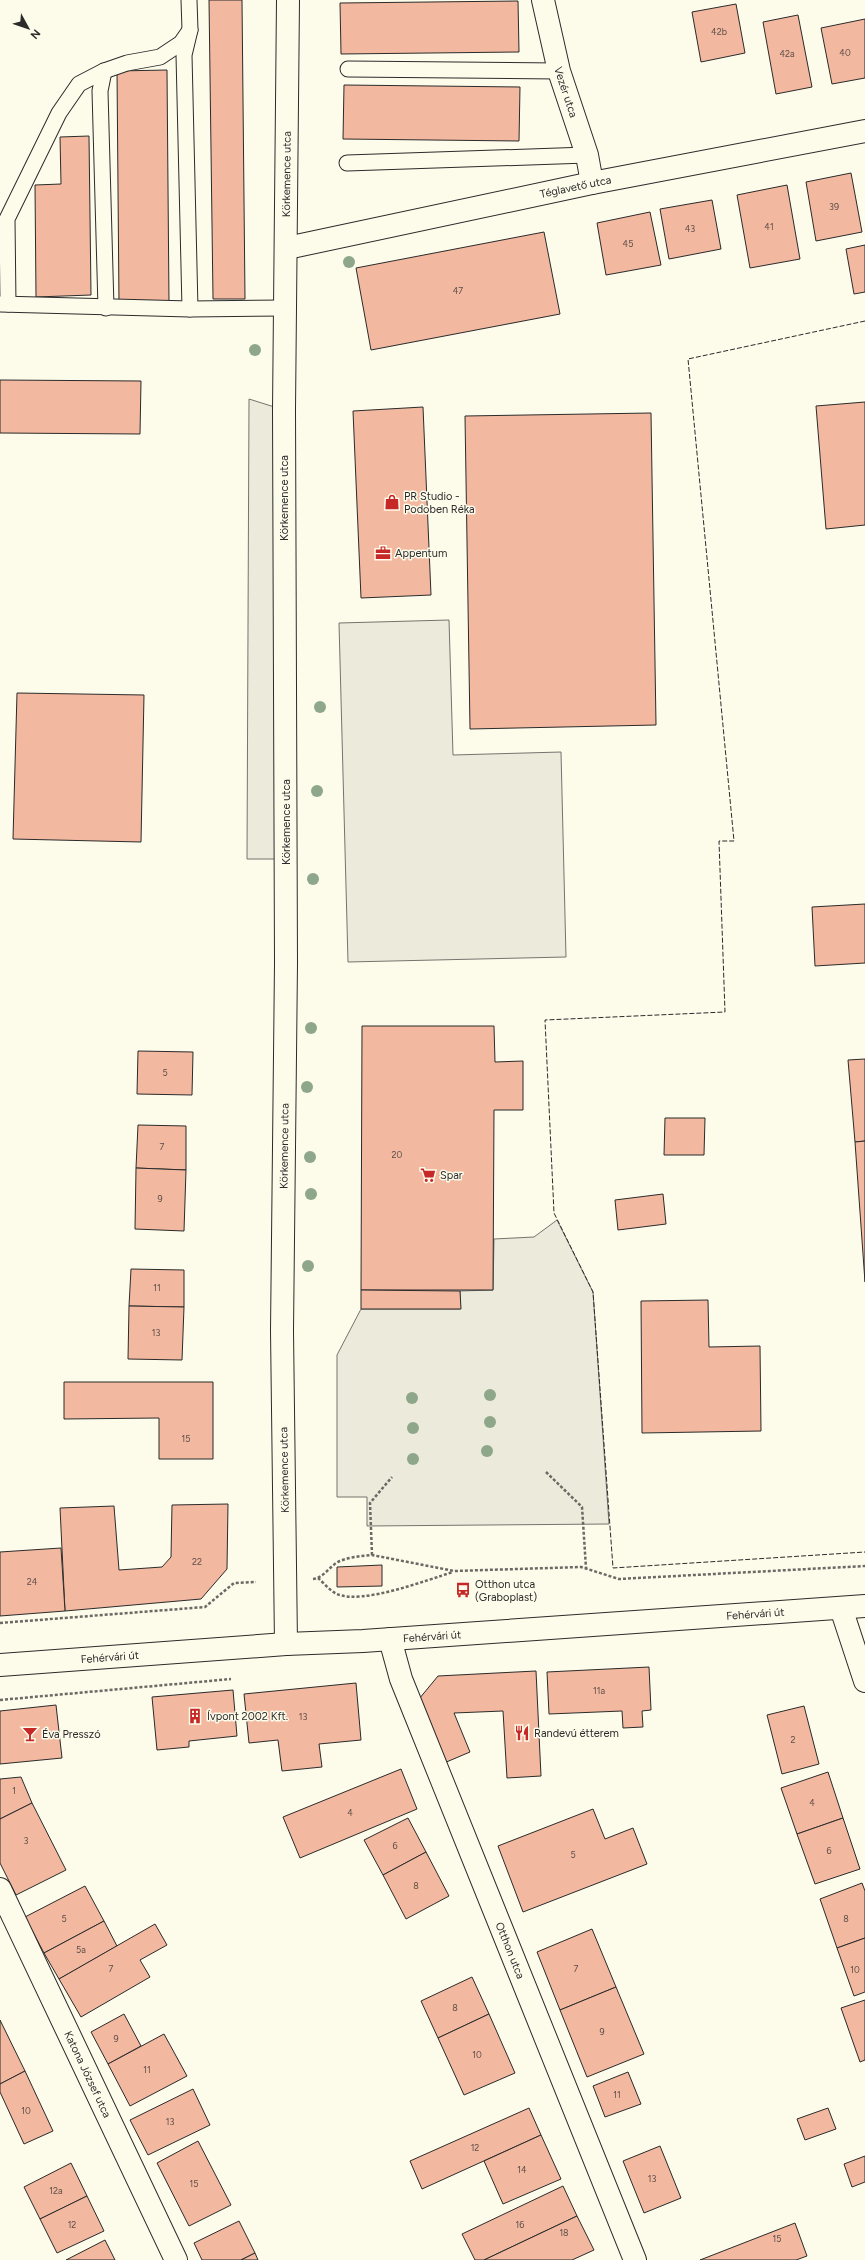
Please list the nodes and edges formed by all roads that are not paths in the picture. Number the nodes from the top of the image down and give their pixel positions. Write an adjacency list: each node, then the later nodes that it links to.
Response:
1 (189, 0): 4 (lane)
2 (288, 0): 12 (street, Körkemence utca)
3 (543, 0): 7 (street, Vezér utca)
4 (190, 30): 6 (lane); 16 (lane)
5 (348, 69): 7 (lane)
6 (104, 71): 13 (lane); 14 (lane)
7 (559, 71): 9 (street, Vezér utca)
8 (865, 131): 11 (street, Téglavető utca)
9 (587, 155): 10 (lane); 11 (street, Vezér utca)
10 (347, 163)
11 (592, 183): 12 (street, Téglavető utca)
12 (287, 248): 15 (street, Körkemence utca)
13 (4, 304): 14 (lane)
14 (106, 308): 16 (lane)
15 (286, 308): 16 (lane); 20 (street, Körkemence utca)
16 (190, 309)
17 (865, 1606): 18 (street, Fehérvári út)
18 (841, 1608): 19 (street, Fehérvári út); 22 (street)
19 (390, 1639): 20 (street, Fehérvári út); 25 (street, Otthon utca)
20 (286, 1644): 21 (street, Fehérvári út)
21 (0, 1666)
22 (865, 1681)
23 (0, 1889): 24 (street, Katona József utca)
24 (176, 2260)
25 (635, 2260)

